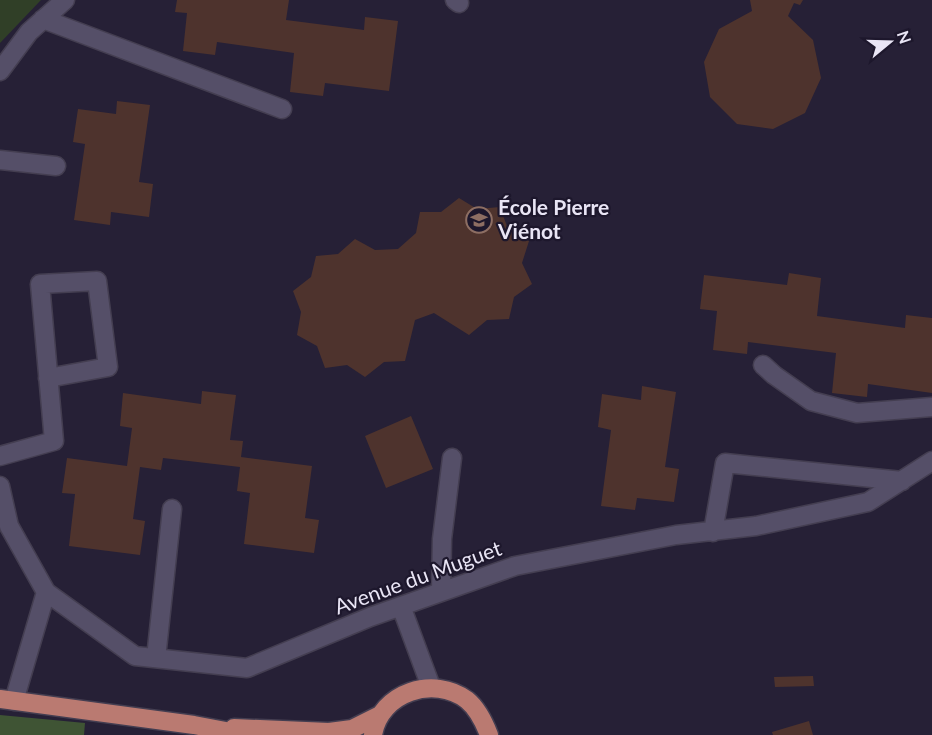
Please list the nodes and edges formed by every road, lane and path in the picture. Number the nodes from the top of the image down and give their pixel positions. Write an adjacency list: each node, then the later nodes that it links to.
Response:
1 (65, 0): 2 (street)
2 (44, 19): 3 (street); 4 (street)
3 (0, 71)
4 (282, 109)
5 (0, 160): 6 (street)
6 (56, 166)
7 (763, 365): 9 (street)
8 (48, 378): 8 (street); 10 (street)
9 (932, 407)
10 (0, 456)
11 (452, 458): 17 (street)
12 (932, 461): 13 (street, Avenue du Muguet)
13 (902, 481): 16 (street, Avenue du Muguet); 16 (street)
14 (0, 486): 18 (street, Avenue du Muguet)
15 (172, 509): 20 (street)
16 (713, 532): 17 (street, Avenue du Muguet)
17 (441, 591): 19 (street, Avenue du Muguet)
18 (46, 592): 20 (street, Avenue du Muguet); 22 (street)
19 (401, 606): 20 (street, Avenue du Muguet); 21 (street)
20 (156, 658)
21 (431, 687): 23 (main road); 27 (main road)
22 (7, 700): 24 (main road)
23 (380, 715): 24 (main road); 26 (main road)
24 (194, 725): 25 (main road)
25 (247, 735)
26 (373, 735)
27 (489, 735)

